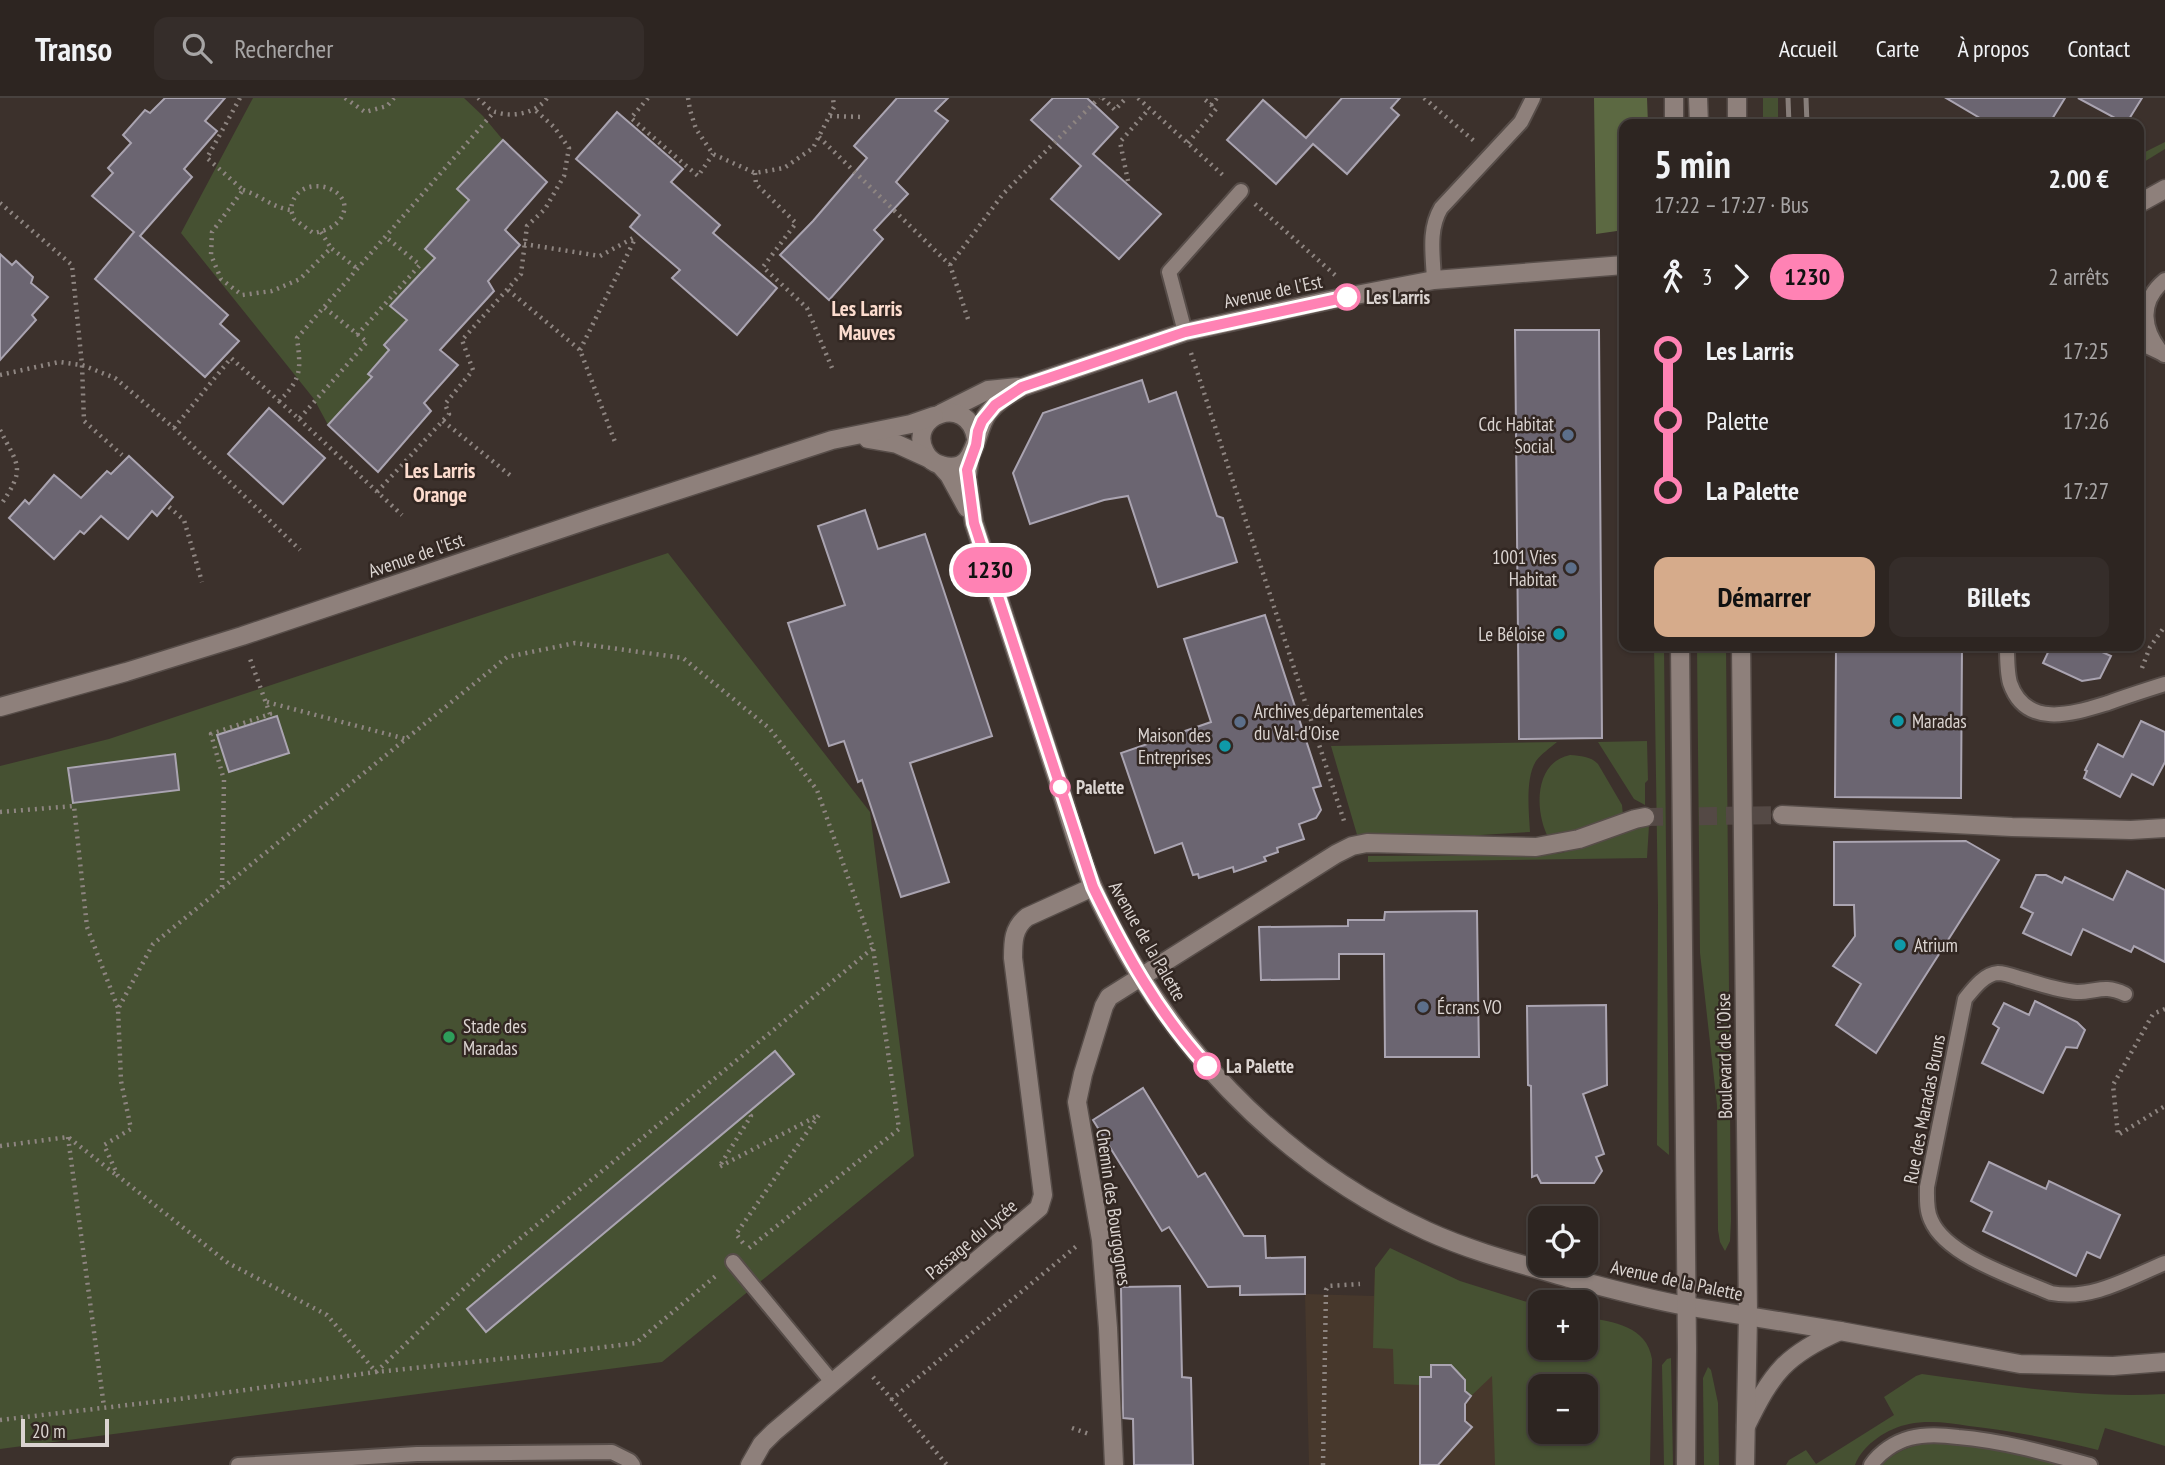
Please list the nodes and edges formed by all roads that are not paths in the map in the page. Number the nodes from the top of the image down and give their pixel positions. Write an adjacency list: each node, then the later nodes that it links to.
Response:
1 (1533, 98): 13 (lane)
2 (1674, 98): 5 (street)
3 (1698, 98): 6 (street)
4 (1737, 98): 7 (street)
5 (1674, 119)
6 (1699, 119)
7 (1737, 119)
8 (2165, 189): 10 (street)
9 (1241, 191): 15 (lane)
10 (2144, 201)
11 (1619, 265): 13 (street, Avenue de l'Est)
12 (2165, 279): 14 (lane); 17 (lane)
13 (1434, 280): 15 (street, Avenue de l'Est)
14 (2144, 289)
15 (1185, 332): 18 (street, Avenue de l'Est)
16 (2144, 345): 17 (lane)
17 (2164, 355)
18 (1022, 387): 19 (street, Avenue de l'Est); 20 (street, Avenue de l'Est)
19 (938, 415): 20 (street); 21 (street, Avenue de l'Est); 23 (street)
20 (976, 438): 22 (street)
21 (843, 439): 23 (street, Avenue de l'Est); 29 (street, Avenue de l'Est)
22 (970, 457): 23 (street); 24 (street, Avenue de la Palette)
23 (935, 462): 24 (street, Avenue de la Palette)
24 (974, 523): 33 (street, Avenue de la Palette)
25 (1680, 651): 38 (street, Boulevard de l'Oise)
26 (1741, 651): 39 (street, Boulevard de l'Oise)
27 (2007, 651): 28 (lane)
28 (2165, 684)
29 (0, 707)
30 (1782, 815): 32 (street)
31 (1645, 817): 34 (street, Chemin des Bourgognes)
32 (2165, 828)
33 (1093, 887): 34 (street, Avenue de la Palette); 42 (street, Passage du Lycée)
34 (1140, 976): 38 (street, Avenue de la Palette); 47 (street, Chemin des Bourgognes)
35 (2125, 994): 37 (lane, Rue des Maradas Bruns)
36 (733, 1262): 42 (lane)
37 (2165, 1264)
38 (1686, 1306): 39 (street, Avenue de la Palette); 48 (street, Boulevard de l'Oise)
39 (1748, 1316): 40 (street, Avenue de la Palette); 43 (street, Boulevard de l'Oise)
40 (1840, 1331): 41 (street, Avenue de la Palette); 43 (street)
41 (2165, 1362)
42 (833, 1383): 46 (street, Passage du Lycée)
43 (1746, 1426): 49 (street, Boulevard de l'Oise)
44 (238, 1465): 45 (lane)
45 (633, 1465)
46 (750, 1465)
47 (1114, 1465)
48 (1686, 1465)
49 (1745, 1465)
50 (1871, 1465): 51 (lane)
51 (2090, 1465)

